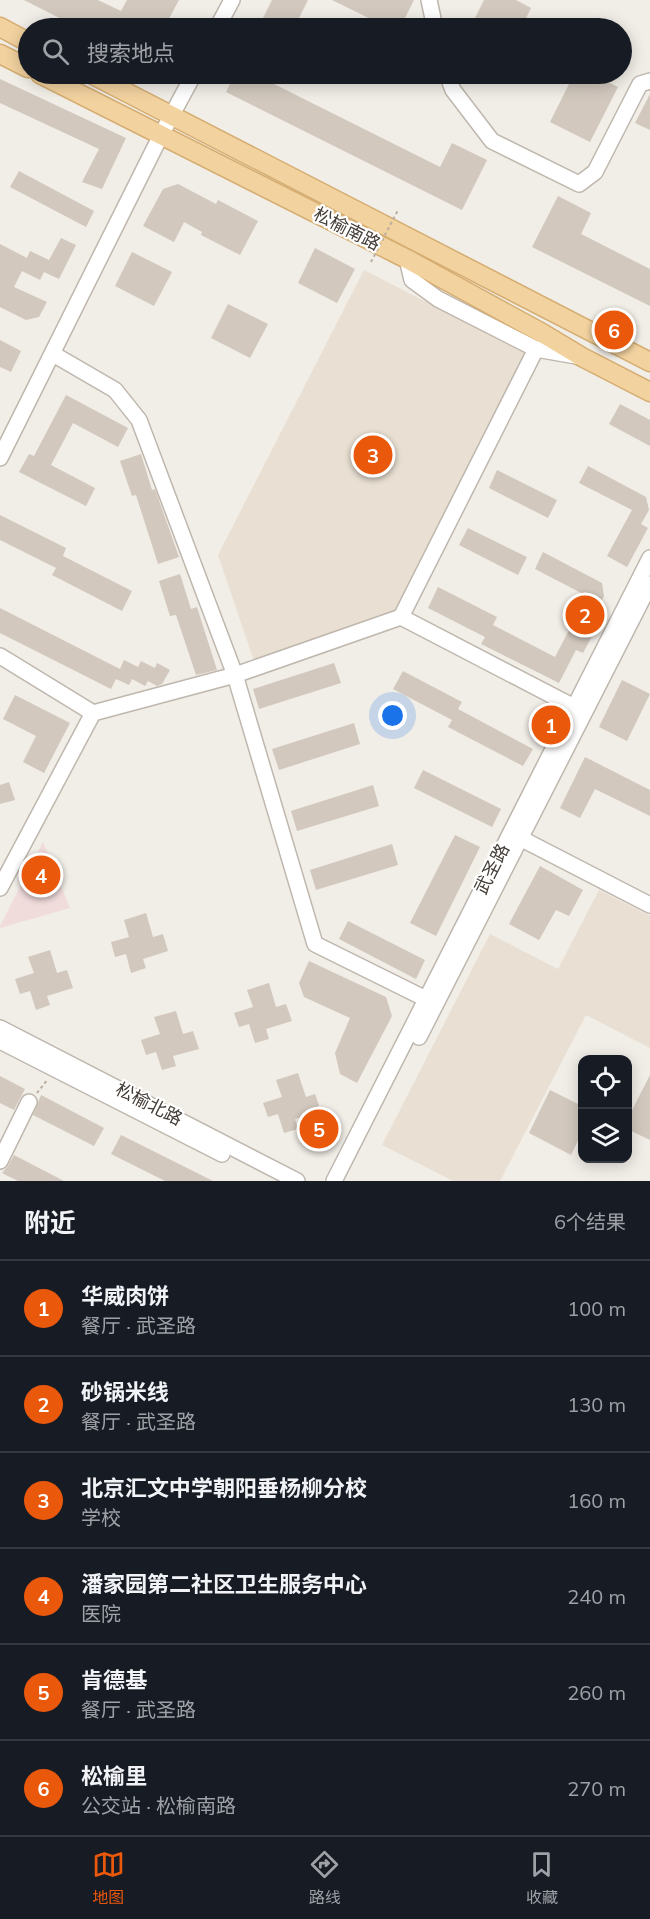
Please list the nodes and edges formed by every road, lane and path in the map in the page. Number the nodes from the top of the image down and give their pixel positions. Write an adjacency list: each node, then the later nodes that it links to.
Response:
1 (232, 0): 3 (street)
2 (429, 0): 4 (street)
3 (222, 18)
4 (433, 18)
5 (0, 27): 6 (main road)
6 (18, 37)
7 (0, 54): 8 (main road)
8 (18, 63)
9 (650, 81): 13 (street)
10 (60, 84): 15 (main road, 松榆南路)
11 (111, 84): 14 (main road, 松榆南路)
12 (189, 84): 14 (street)
13 (451, 84)
14 (173, 115): 15 (street); 22 (main road, 松榆南路)
15 (161, 135): 17 (main road, 松榆南路); 20 (street)
16 (398, 210): 18 (path, bridge)
17 (407, 259): 19 (street); 21 (main road, 松榆南路)
18 (371, 262)
19 (536, 349): 21 (street); 27 (street)
20 (53, 354): 24 (street); 29 (street)
21 (582, 357): 23 (main road, 松榆南路)
22 (650, 362)
23 (650, 392)
24 (0, 458)
25 (650, 558): 30 (street, 武圣路)
26 (650, 584): 32 (street, 武圣路)
27 (401, 616): 29 (street); 30 (street)
28 (0, 656): 31 (street)
29 (235, 675): 31 (street); 35 (street)
30 (574, 706): 35 (street, 武圣路)
31 (93, 713): 33 (street)
32 (520, 838): 34 (street); 44 (street, 武圣路)
33 (0, 888)
34 (650, 905)
35 (426, 999): 43 (street, 武圣路)
36 (0, 1028): 42 (street, 松榆北路)
37 (0, 1041): 38 (street, 松榆北路)
38 (56, 1070): 39 (path); 41 (street, 松榆北路)
39 (29, 1102): 40 (street)
40 (0, 1161)
41 (275, 1181)
42 (297, 1181)
43 (334, 1181)
44 (344, 1181)

